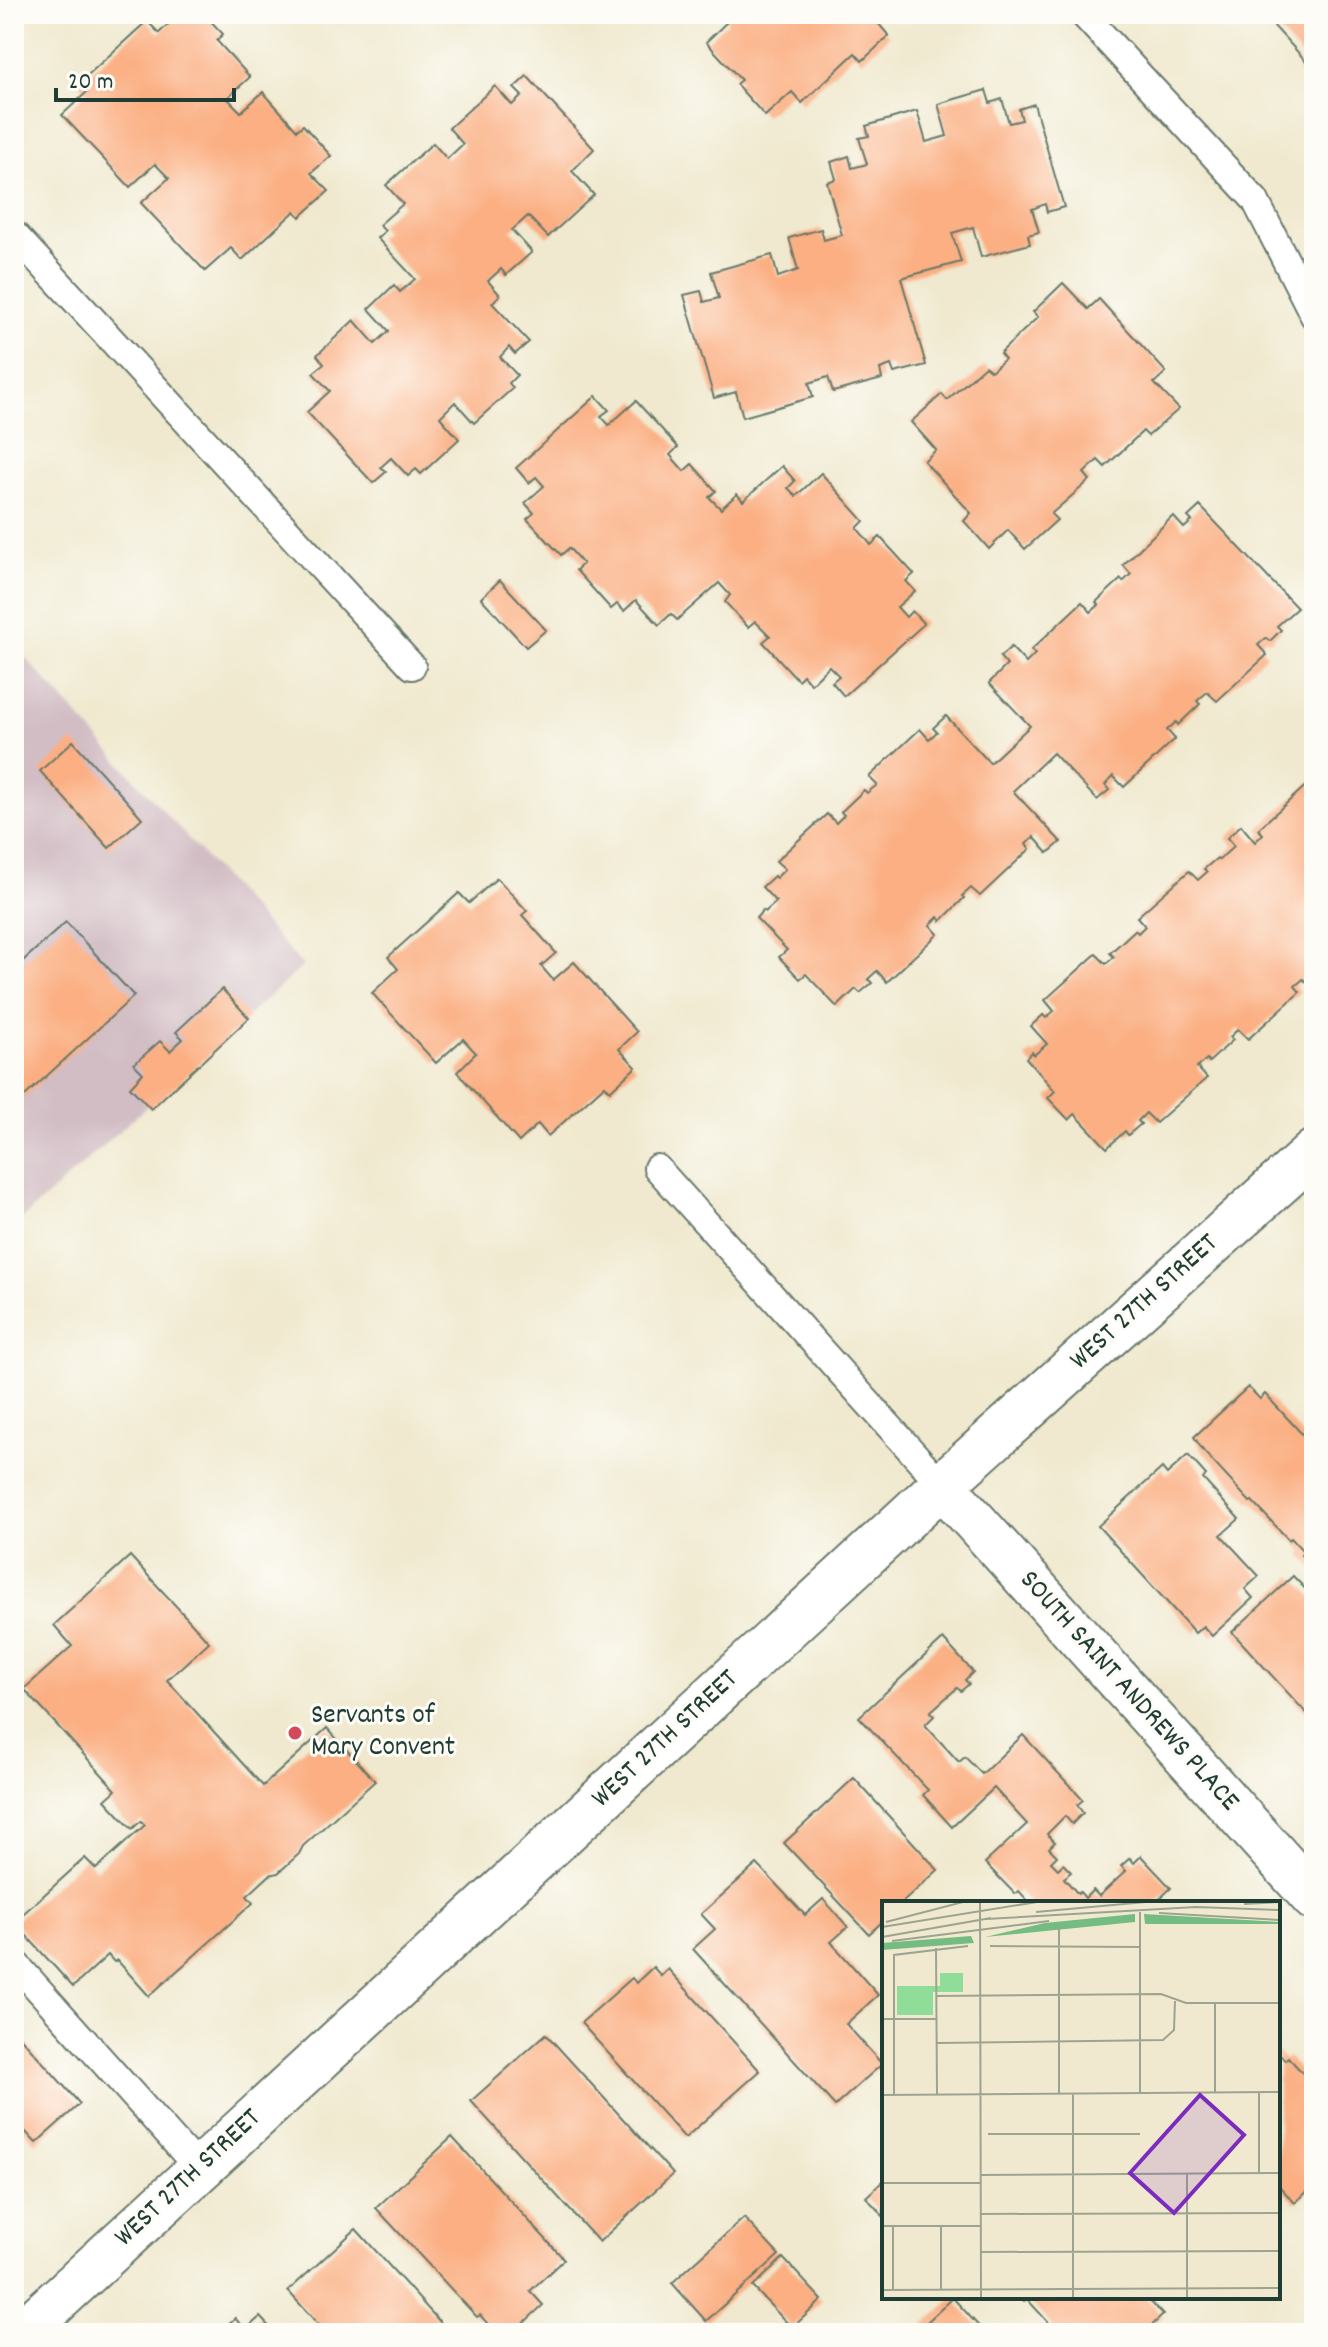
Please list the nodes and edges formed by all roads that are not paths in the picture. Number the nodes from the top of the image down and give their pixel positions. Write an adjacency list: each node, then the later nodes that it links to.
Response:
1 (1083, 14): 3 (lane)
2 (14, 234): 4 (lane)
3 (1314, 316)
4 (412, 666)
5 (1314, 1152): 7 (street, WEST 27TH STREET)
6 (657, 1168): 7 (lane)
7 (942, 1485): 8 (street, SOUTH SAINT ANDREWS PLACE); 10 (street, WEST 27TH STREET)
8 (1314, 1898)
9 (14, 1962): 10 (lane)
10 (200, 2170): 11 (street, WEST 27TH STREET)
11 (22, 2333)

